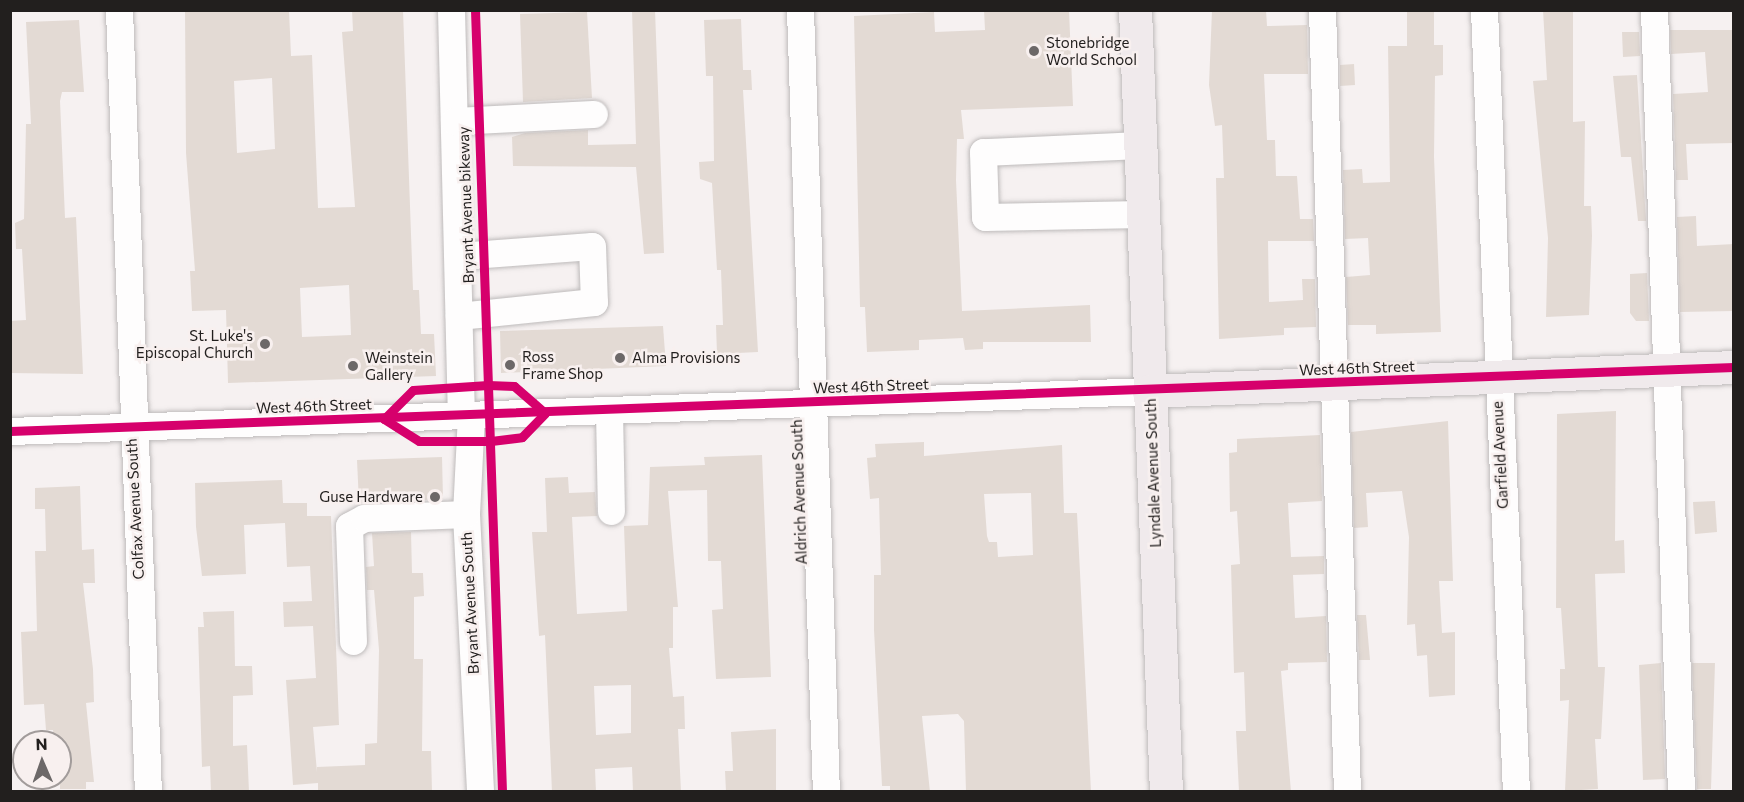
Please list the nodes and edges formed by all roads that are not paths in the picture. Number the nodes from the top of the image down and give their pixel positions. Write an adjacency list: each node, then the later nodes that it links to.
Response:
1 (119, 10): 22 (street, Colfax Avenue South)
2 (451, 10): 9 (street, Bryant Avenue South)
3 (800, 10): 19 (street, Aldrich Avenue South)
4 (1135, 10): 10 (main road, Lyndale Avenue South)
5 (1322, 10): 17 (street)
6 (1484, 10): 16 (street, Garfield Avenue)
7 (1654, 10): 15 (street)
8 (594, 114): 9 (street)
9 (454, 121): 12 (street, Bryant Avenue South)
10 (1140, 145): 11 (main road, Lyndale Avenue South); 11 (street)
11 (1142, 213): 18 (main road, Lyndale Avenue South)
12 (458, 256): 13 (street, Bryant Avenue South); 13 (street)
13 (459, 316): 21 (street, Bryant Avenue South)
14 (1734, 367): 15 (main road, West 46th Street)
15 (1666, 370): 16 (main road, West 46th Street); 33 (street)
16 (1496, 377): 17 (main road, West 46th Street); 32 (street, Garfield Avenue)
17 (1331, 384): 18 (main road, West 46th Street); 31 (street)
18 (1149, 391): 19 (street, West 46th Street); 30 (main road, Lyndale Avenue South)
19 (810, 404): 20 (street, West 46th Street); 29 (street, Aldrich Avenue South)
20 (609, 411): 21 (street, West 46th Street); 24 (street)
21 (466, 416): 22 (street, West 46th Street); 25 (street, Bryant Avenue South)
22 (131, 427): 23 (street, West 46th Street); 27 (street, Colfax Avenue South)
23 (10, 431)
24 (611, 511)
25 (466, 514): 26 (street); 28 (street, Bryant Avenue South)
26 (353, 641)
27 (148, 792)
28 (480, 792)
29 (826, 792)
30 (1166, 792)
31 (1347, 792)
32 (1516, 792)
33 (1681, 792)

